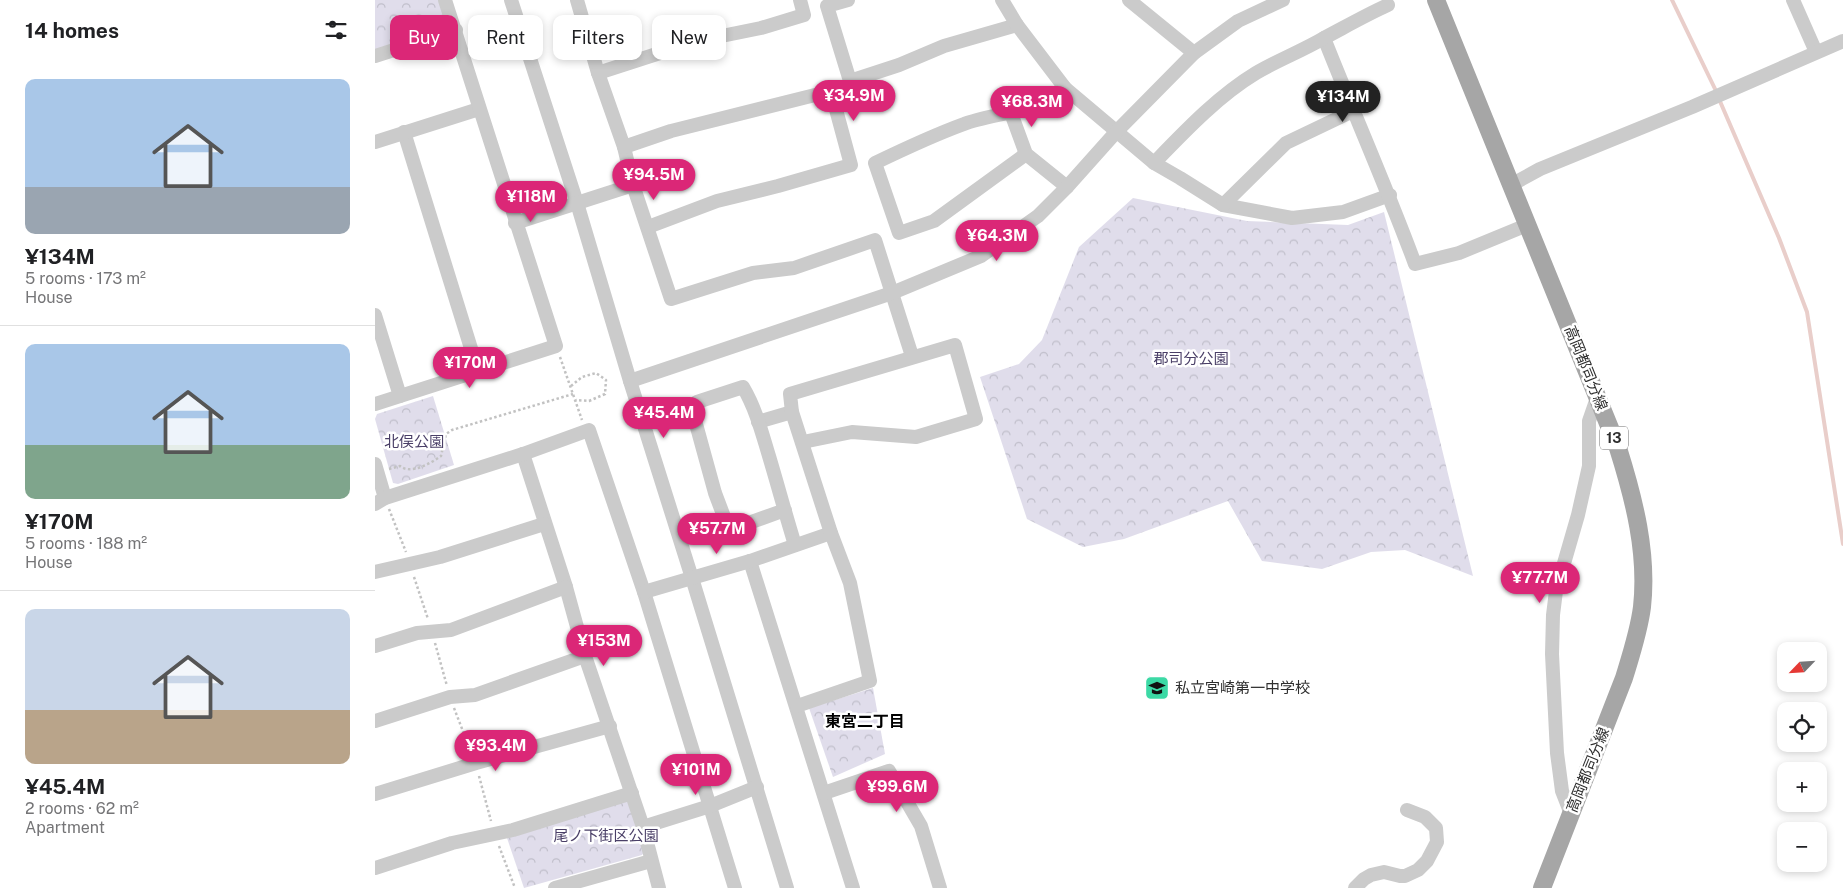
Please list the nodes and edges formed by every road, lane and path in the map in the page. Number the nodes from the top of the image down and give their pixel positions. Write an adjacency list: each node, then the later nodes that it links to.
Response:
1 (445, 0): 12 (street)
2 (511, 0): 36 (street)
3 (577, 0): 21 (street)
4 (800, 0): 21 (street)
5 (848, 0): 13 (street)
6 (1002, 0): 13 (street)
7 (1129, 0): 19 (street)
8 (1283, 0): 19 (street)
9 (1436, 0): 33 (main road, 高岡都司分線 / 13)
10 (1793, 0): 18 (street)
11 (1388, 5): 15 (street)
12 (450, 15)
13 (1017, 25): 22 (street)
14 (458, 37): 23 (street)
15 (1324, 38): 24 (street); 31 (street)
16 (1843, 41): 18 (street)
17 (390, 51): 20 (street)
18 (1816, 52): 33 (street)
19 (1194, 53): 26 (street)
20 (375, 56)
21 (599, 73): 29 (street)
22 (1065, 88): 25 (street); 26 (street)
23 (479, 108): 27 (street); 38 (street)
24 (1353, 111): 35 (street); 37 (street)
25 (1011, 113): 30 (street); 30 (street)
26 (1117, 131): 31 (street); 34 (street)
27 (405, 132): 28 (street); 45 (street)
28 (375, 142)
29 (624, 147): 32 (street); 40 (street)
30 (1027, 154): 34 (street)
31 (1154, 163): 37 (street)
32 (633, 185): 36 (street); 40 (street)
33 (1511, 185): 39 (main road, 高岡都司分線 / 13)
34 (1067, 187): 41 (street)
35 (1390, 195): 37 (street); 39 (street)
36 (577, 203): 38 (street); 46 (street)
37 (1223, 205)
38 (515, 223): 43 (street)
39 (1527, 225): 50 (main road, 高岡都司分線 / 13)
40 (648, 227): 41 (street)
41 (893, 293): 44 (street); 46 (street)
42 (375, 315): 49 (street)
43 (555, 346): 45 (street); 47 (path)
44 (912, 356): 53 (street); 56 (street)
45 (478, 371): 49 (street)
46 (630, 381): 68 (street)
47 (571, 386): 48 (path); 51 (path)
48 (573, 394): 51 (path); 59 (path)
49 (400, 396): 52 (street)
50 (1597, 398): 85 (street); 85 (main road, 高岡都司分線 / 13)
51 (575, 400): 55 (path)
52 (375, 404)
53 (792, 412): 54 (street); 56 (street)
54 (758, 422): 61 (street); 61 (street)
55 (586, 431): 57 (street); 70 (street)
56 (803, 442): 63 (street)
57 (523, 454): 60 (street); 62 (street)
58 (375, 464): 60 (street)
59 (396, 467)
60 (380, 501): 66 (path)
61 (785, 510): 64 (street)
62 (544, 524): 66 (street); 69 (street)
63 (831, 533): 64 (street); 75 (street)
64 (795, 545): 65 (street)
65 (750, 561): 68 (street); 75 (street)
66 (410, 565): 67 (street); 71 (path)
67 (375, 572)
68 (692, 578): 70 (street); 79 (street)
69 (566, 587): 71 (street); 73 (street)
70 (644, 592): 83 (street)
71 (431, 631): 72 (street); 74 (path)
72 (375, 646)
73 (585, 656): 74 (street); 77 (street)
74 (450, 698): 76 (street); 78 (path)
75 (797, 706): 81 (street)
76 (375, 721)
77 (610, 726): 78 (street); 80 (street)
78 (476, 763): 82 (street); 87 (path)
79 (757, 787): 83 (street); 94 (street)
80 (632, 793): 86 (street); 87 (street)
81 (824, 793): 95 (street); 96 (street)
82 (375, 794)
83 (710, 806): 86 (street); 93 (street)
84 (1407, 810): 97 (street)
85 (1571, 814): 98 (main road, 高岡都司分線 / 13)
86 (643, 827): 88 (street)
87 (495, 834): 89 (street); 90 (path)
88 (651, 861): 91 (street); 92 (street)
89 (375, 868)
90 (515, 888)
91 (555, 888)
92 (659, 888)
93 (735, 888)
94 (787, 888)
95 (853, 888)
96 (940, 888)
97 (1355, 888)
98 (1542, 888)

